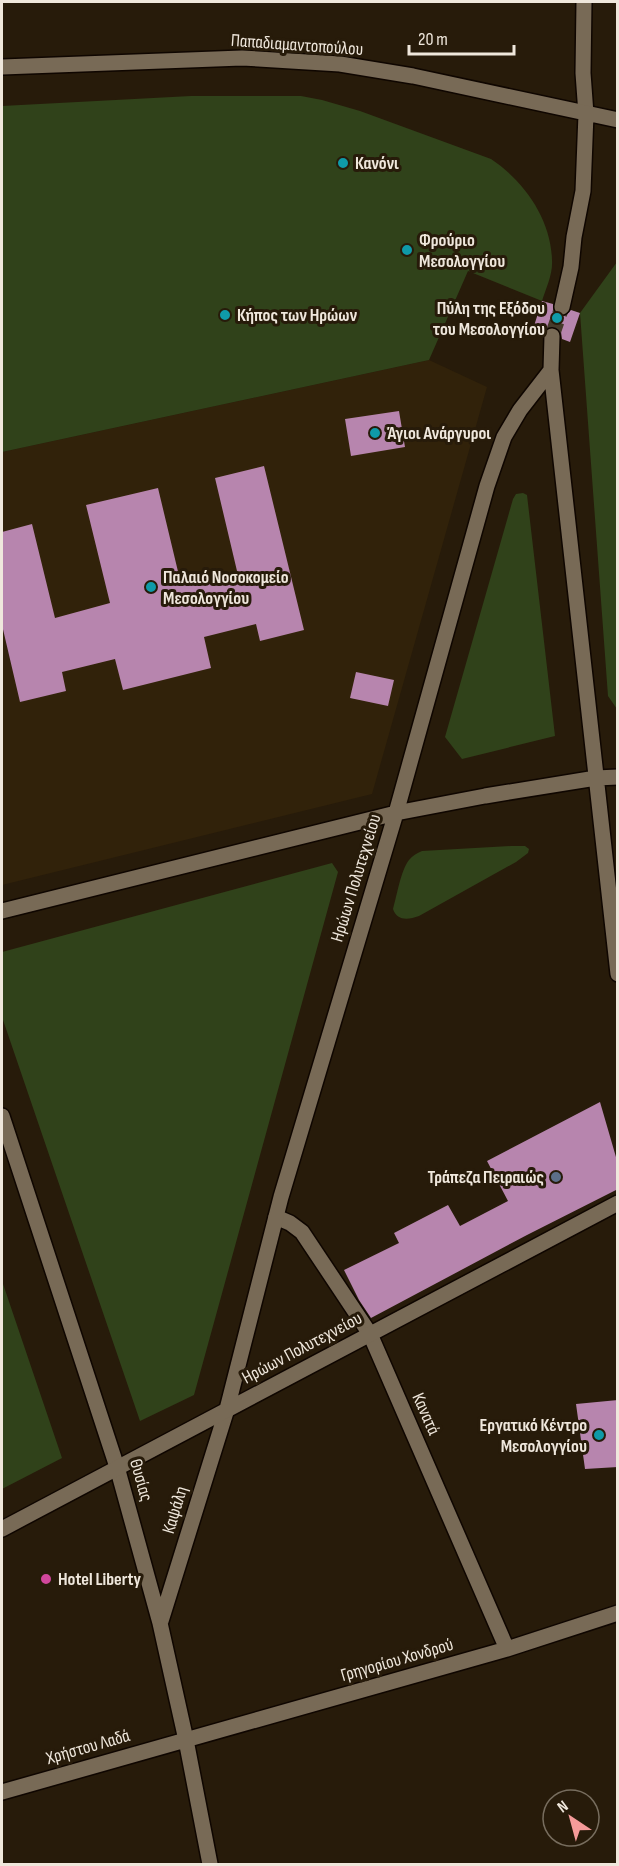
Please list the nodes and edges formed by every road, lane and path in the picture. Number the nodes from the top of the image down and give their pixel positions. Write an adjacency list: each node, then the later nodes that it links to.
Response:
1 (584, 2): 3 (street)
2 (2, 67): 3 (street, Παπαδιαμαντοπούλου)
3 (586, 114): 4 (street, Παπαδιαμαντοπούλου); 5 (street)
4 (618, 120)
5 (562, 307)
6 (552, 336): 7 (street)
7 (551, 370): 9 (street); 10 (street, Ηρώων Πολυτεχνείου)
8 (618, 777): 9 (street)
9 (596, 778): 10 (street); 12 (street)
10 (396, 813): 11 (street); 15 (street, Ηρώων Πολυτεχνείου)
11 (2, 911)
12 (618, 974)
13 (2, 1116): 18 (street, Θυσίας)
14 (618, 1203): 16 (street, Ηρώων Πολυτεχνείου)
15 (276, 1217): 16 (street, Κανατά); 17 (street, Ηρώων Πολυτεχνείου)
16 (370, 1334): 17 (street, Ηρώων Πολυτεχνείου); 22 (street, Κανατά)
17 (227, 1409): 18 (street, Ηρώων Πολυτεχνείου); 21 (street, Καψάλη)
18 (117, 1467): 19 (street, Ηρώων Πολυτεχνείου); 21 (street, Θυσίας)
19 (2, 1529)
20 (618, 1613): 22 (street, Γρηγορίου Χονδρού)
21 (160, 1623): 23 (street, Θυσίας)
22 (507, 1649): 23 (street, Γρηγορίου Χονδρού)
23 (186, 1740): 24 (street, Χρήστου Λαδά); 25 (street, Θυσίας)
24 (2, 1792)
25 (210, 1864)

